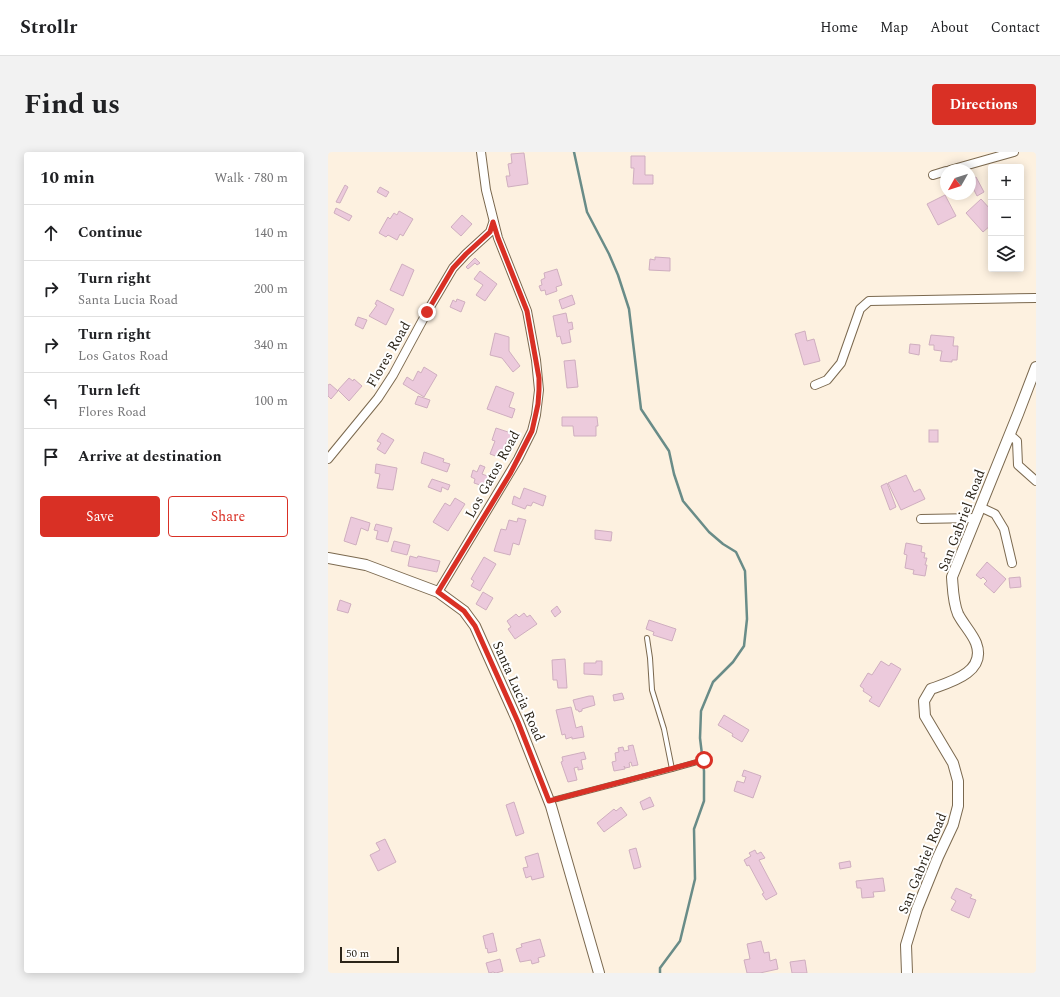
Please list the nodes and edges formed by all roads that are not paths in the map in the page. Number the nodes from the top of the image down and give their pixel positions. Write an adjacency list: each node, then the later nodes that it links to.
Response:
1 (481, 152): 6 (street, Los Gatos Road)
2 (1014, 152): 3 (street)
3 (971, 164)
4 (940, 173): 5 (street)
5 (933, 175)
6 (493, 222): 11 (street, Flores Road); 18 (street, Los Gatos Road)
7 (1036, 298): 9 (street)
8 (1036, 367): 10 (street, San Gabriel Road)
9 (815, 385)
10 (1010, 435): 12 (street); 13 (street, San Gabriel Road)
11 (328, 459)
12 (1036, 481)
13 (980, 507): 14 (street, San Gabriel Road); 17 (street)
14 (976, 518): 15 (street); 24 (street, San Gabriel Road)
15 (921, 519)
16 (328, 558): 18 (street, Santa Lucia Road)
17 (1012, 563)
18 (438, 592): 22 (street, Santa Lucia Road)
19 (647, 638): 21 (lane)
20 (704, 760): 21 (lane)
21 (672, 769): 22 (lane)
22 (549, 801): 23 (street, Santa Lucia Road)
23 (599, 973)
24 (907, 973)

